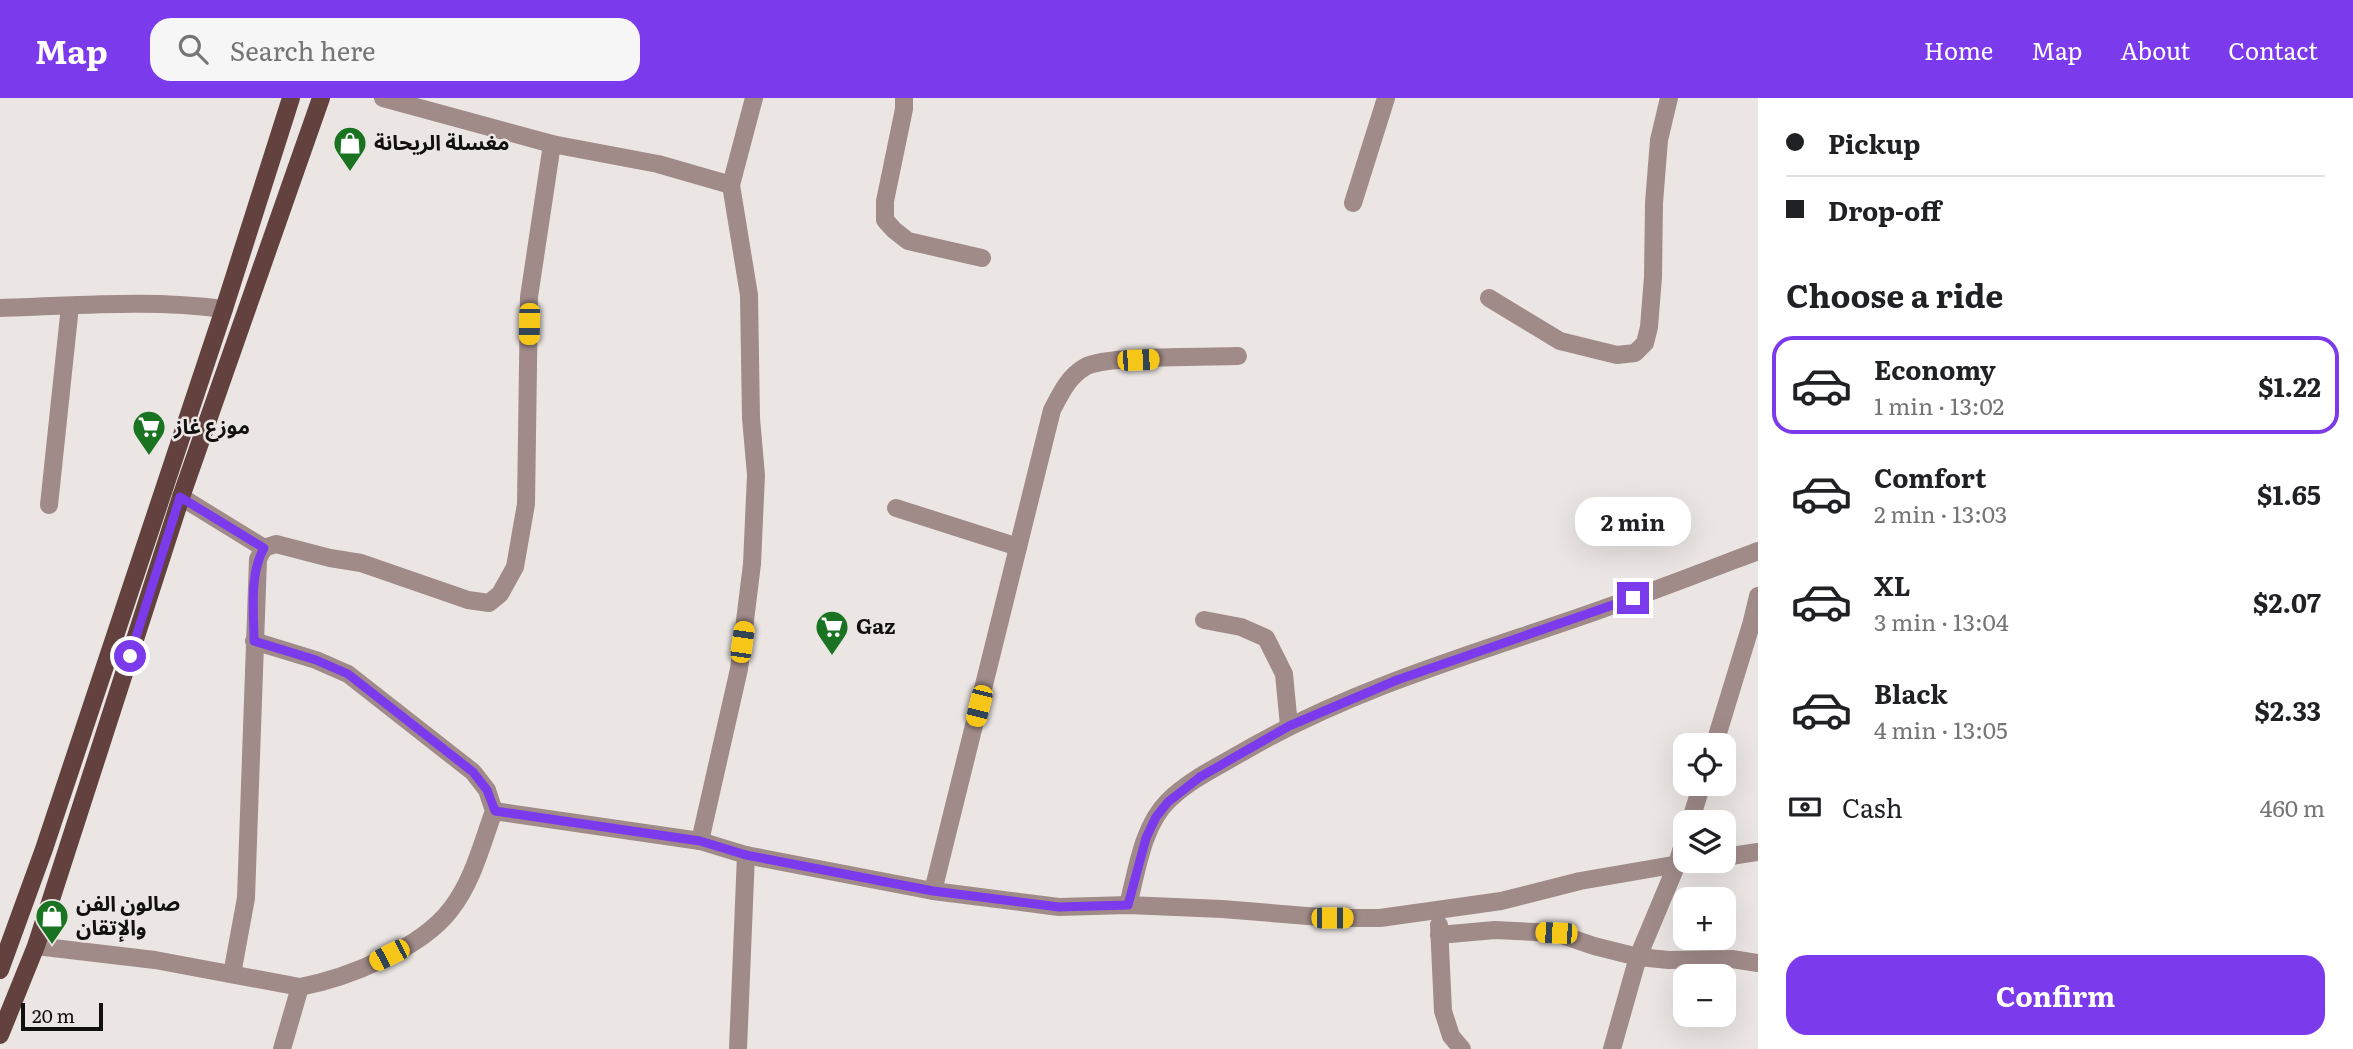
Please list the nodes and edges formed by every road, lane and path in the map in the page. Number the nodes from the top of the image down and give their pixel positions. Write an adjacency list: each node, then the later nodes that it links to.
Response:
1 (291, 98): 15 (main road)
2 (321, 98): 17 (main road)
3 (383, 98): 8 (street)
4 (754, 98): 9 (street)
5 (904, 98): 11 (street)
6 (1386, 98): 10 (street)
7 (1669, 98): 12 (street)
8 (552, 144): 9 (street); 21 (street)
9 (731, 185): 29 (street)
10 (1353, 203)
11 (982, 258)
12 (1489, 298)
13 (70, 306): 14 (street); 15 (street); 18 (street)
14 (0, 307)
15 (224, 309): 42 (main road)
16 (1238, 356): 20 (street)
17 (180, 497): 21 (street); 39 (main road)
18 (49, 505)
19 (896, 508): 20 (street)
20 (1018, 547): 35 (street)
21 (264, 548): 25 (street)
22 (1758, 551): 26 (street)
23 (1758, 596): 27 (street)
24 (1204, 620): 26 (street)
25 (254, 641): 28 (street); 43 (street)
26 (1289, 726): 36 (street)
27 (1718, 733)
28 (495, 811): 29 (street); 44 (street)
29 (700, 841): 31 (street)
30 (1758, 852): 32 (street)
31 (746, 855): 35 (street); 47 (street)
32 (1736, 855)
33 (1673, 865): 37 (street)
34 (1673, 873): 40 (street)
35 (933, 891): 36 (street)
36 (1128, 905): 37 (street)
37 (1439, 909): 38 (street)
38 (1440, 935): 40 (street); 48 (street)
39 (36, 946): 43 (street); 45 (main road)
40 (1638, 957): 41 (street); 49 (street)
41 (1758, 963)
42 (1, 966)
43 (232, 974): 44 (street)
44 (300, 987): 46 (street)
45 (0, 1035)
46 (282, 1049)
47 (738, 1049)
48 (1462, 1049)
49 (1612, 1049)

